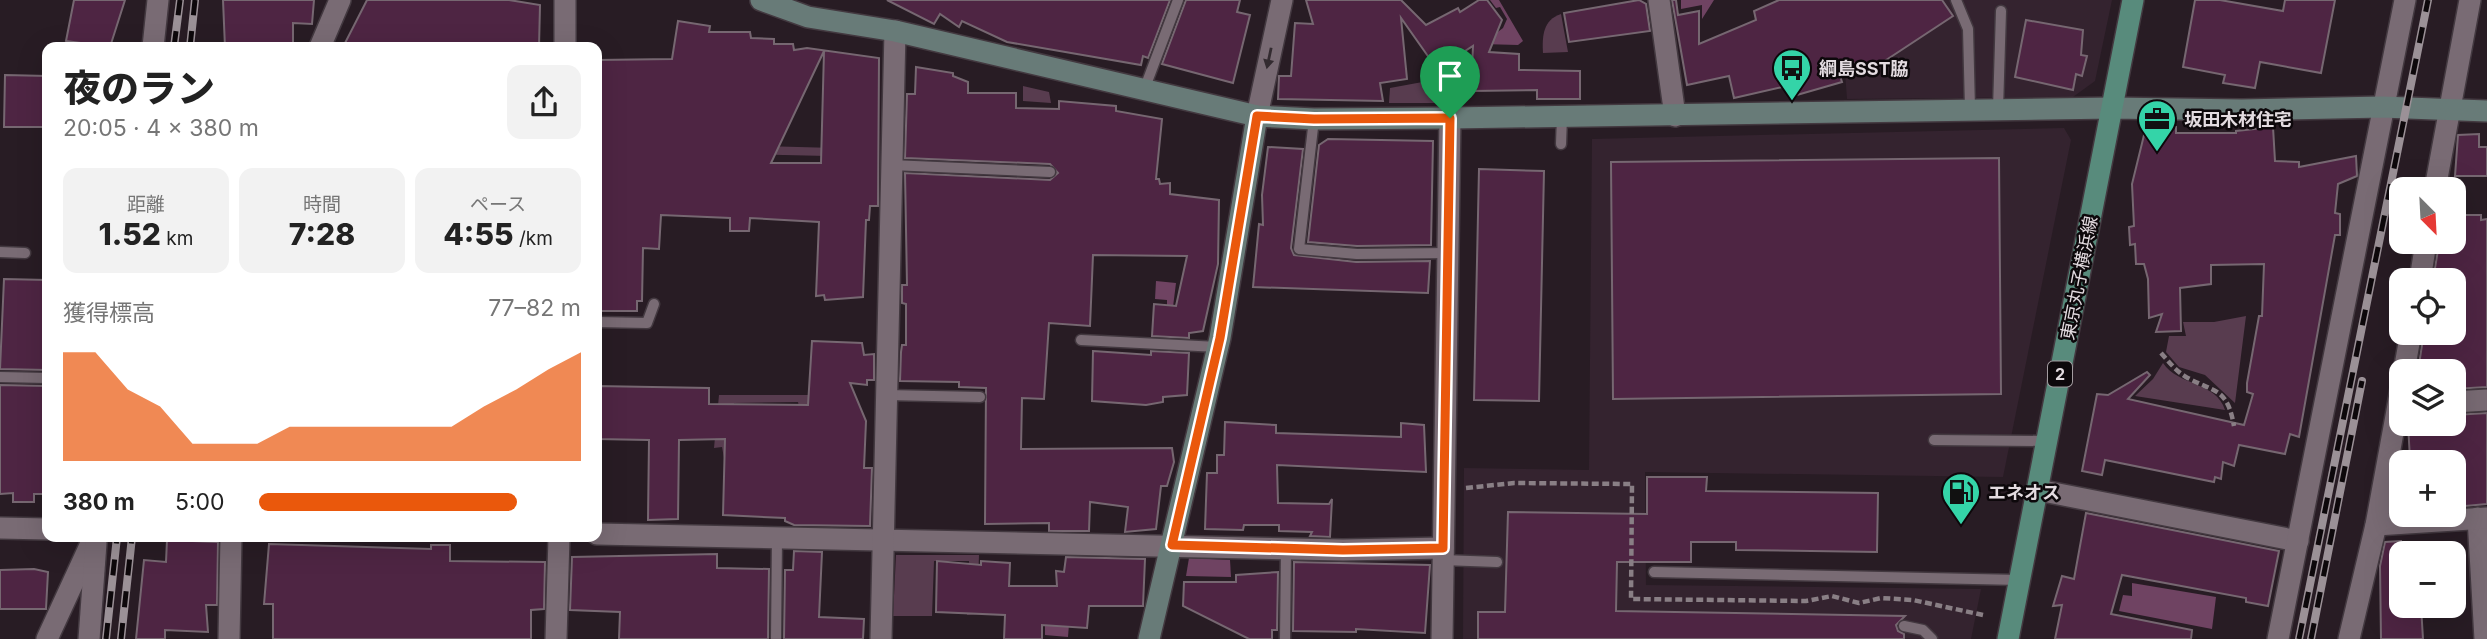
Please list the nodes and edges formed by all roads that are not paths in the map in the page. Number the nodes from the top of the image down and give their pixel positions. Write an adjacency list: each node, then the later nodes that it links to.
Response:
1 (158, 0): 14 (street)
2 (340, 0): 15 (street)
3 (565, 0): 16 (street)
4 (761, 0): 13 (street)
5 (1178, 0): 17 (lane)
6 (1282, 0): 24 (street, one-way to 24)
7 (1659, 0): 25 (street)
8 (1956, 0): 20 (lane)
9 (2133, 0): 19 (main road, 東京丸子横浜線 / 2)
10 (2405, 0): 18 (street)
11 (2470, 0): 22 (street)
12 (2001, 11): 21 (lane)
13 (895, 31): 17 (street); 30 (street)
14 (154, 42)
15 (322, 42)
16 (565, 42)
17 (1144, 90): 24 (street)
18 (2382, 107): 19 (street); 22 (street); 57 (street)
19 (2112, 108): 21 (street); 48 (main road, 東京丸子横浜線 / 2)
20 (1969, 109): 21 (street); 25 (street)
21 (1998, 109)
22 (2449, 111): 23 (street); 32 (street)
23 (2487, 111)
24 (1257, 116): 28 (street); 39 (street)
25 (1675, 116): 26 (street)
26 (1562, 117): 27 (street); 29 (lane)
27 (1450, 118): 28 (street); 35 (street)
28 (1314, 119): 35 (lane)
29 (1561, 144)
30 (891, 165): 31 (lane); 42 (street)
31 (1050, 172)
32 (2437, 177)
33 (0, 252): 34 (lane)
34 (25, 253)
35 (1448, 253): 64 (street)
36 (654, 304): 37 (lane)
37 (602, 322)
38 (1081, 340): 39 (lane)
39 (1218, 347): 62 (street)
40 (0, 377): 41 (lane)
41 (42, 378)
42 (886, 395): 43 (lane); 56 (street)
43 (980, 397)
44 (2487, 400): 45 (street)
45 (2466, 401)
46 (2393, 436): 51 (street)
47 (1934, 440): 48 (lane)
48 (2047, 442): 49 (main road, 東京丸子横浜線 / 2)
49 (2038, 489): 57 (street); 67 (main road, 東京丸子横浜線 / 2)
50 (2482, 518): 51 (street); 82 (street)
51 (2376, 525): 81 (street)
52 (0, 528): 53 (street)
53 (42, 529)
54 (602, 534): 55 (street)
55 (777, 537): 56 (street); 73 (lane)
56 (882, 539): 62 (street); 74 (street)
57 (2298, 541): 80 (street)
58 (93, 542): 69 (street)
59 (95, 542): 70 (street)
60 (231, 542): 71 (street)
61 (559, 542): 72 (street)
62 (1172, 545): 63 (street); 75 (street)
63 (1286, 548): 64 (street); 76 (lane)
64 (1443, 554): 65 (lane); 77 (street)
65 (1497, 562)
66 (1654, 572): 67 (lane)
67 (2020, 580): 79 (main road, 東京丸子横浜線 / 2)
68 (1904, 626): 78 (lane)
69 (47, 639)
70 (89, 639)
71 (229, 639)
72 (556, 639)
73 (776, 639)
74 (881, 639)
75 (1149, 639)
76 (1285, 639)
77 (1442, 639)
78 (1932, 639)
79 (2008, 639)
80 (2278, 639)
81 (2349, 639)
82 (2485, 639)

